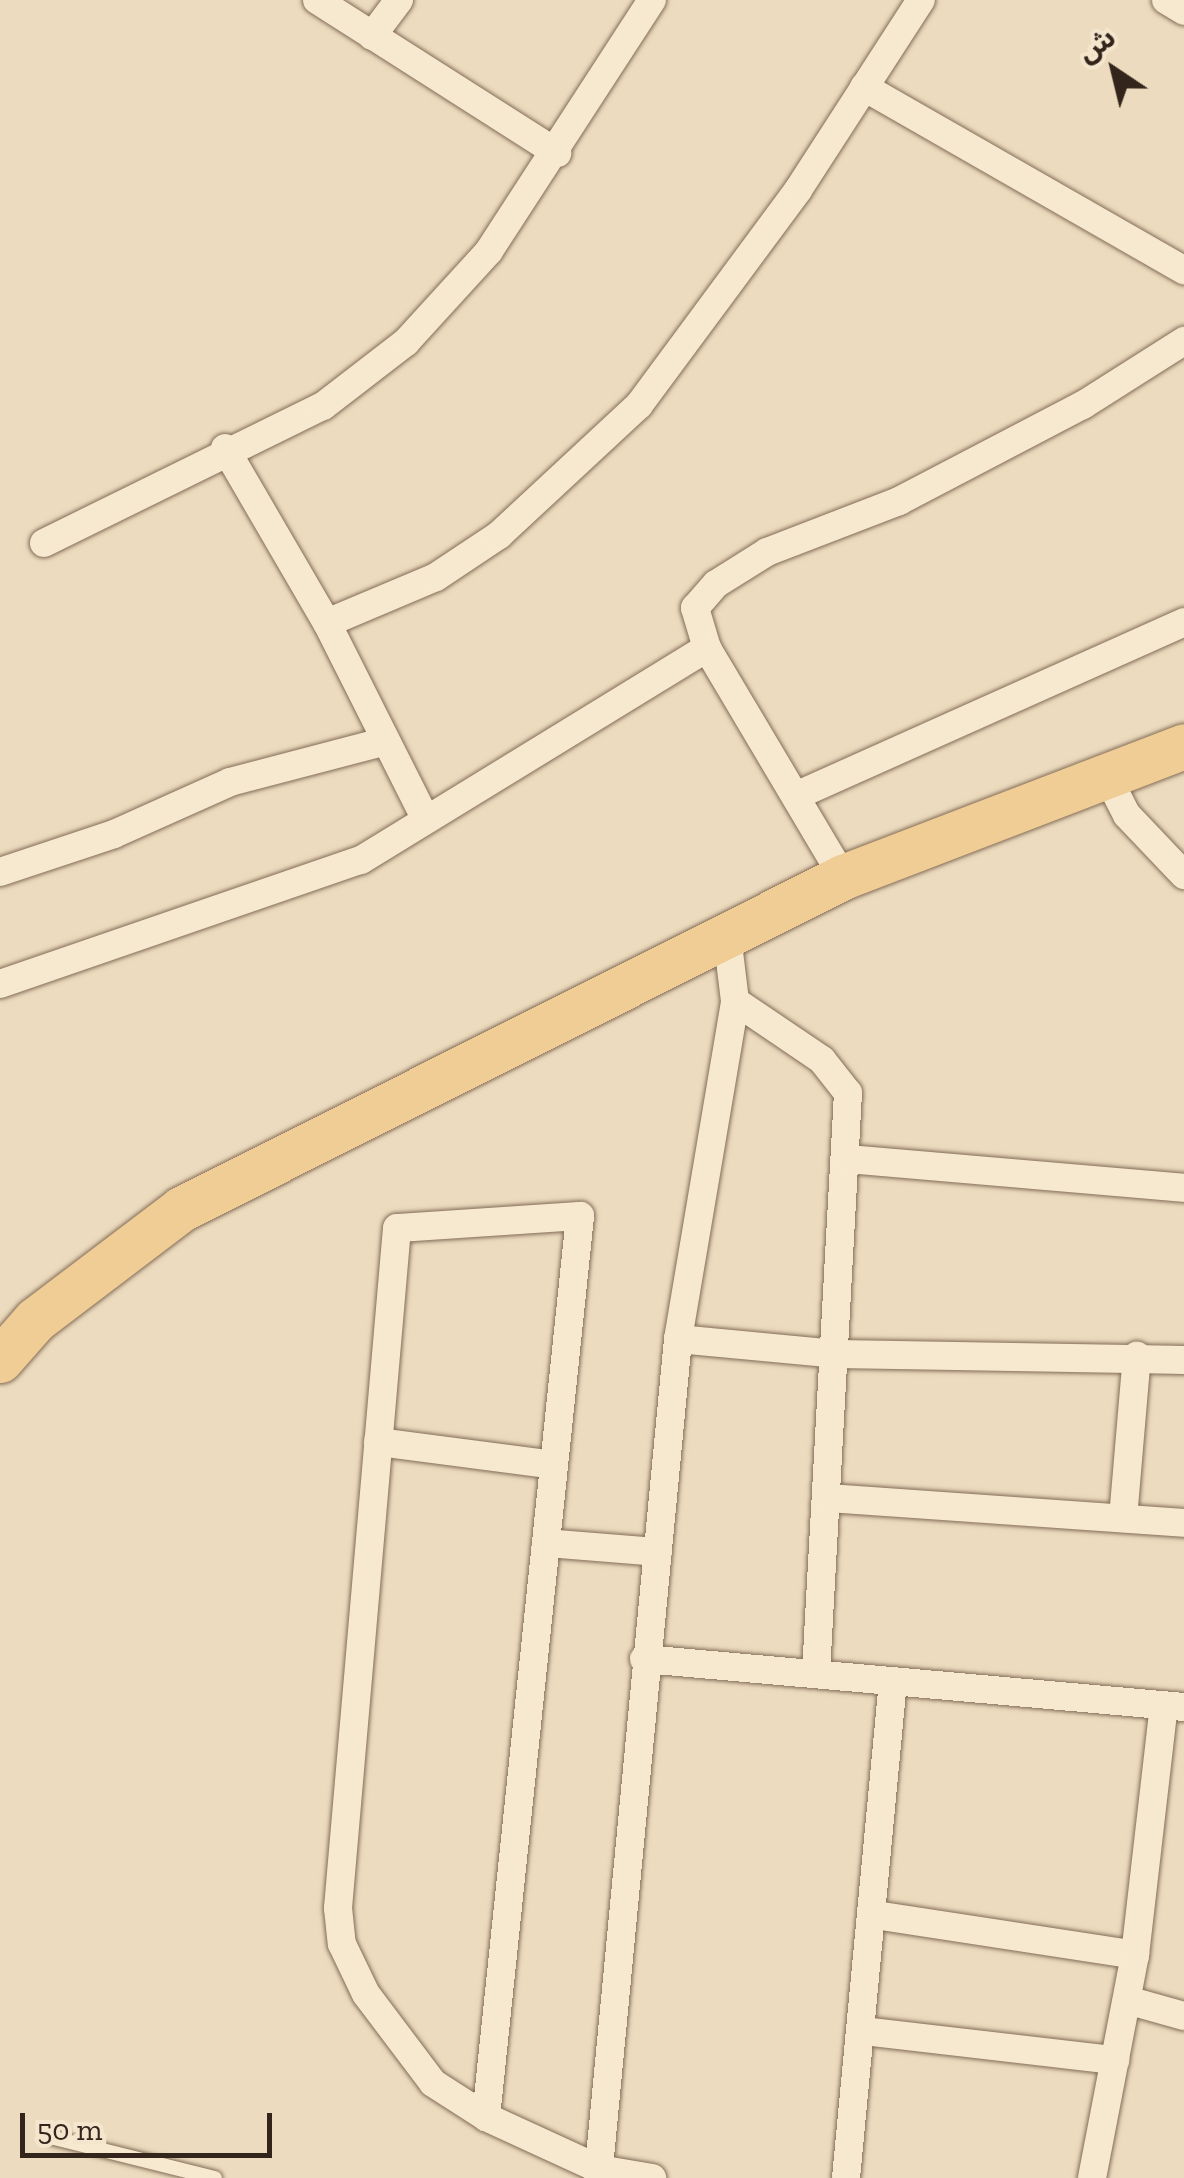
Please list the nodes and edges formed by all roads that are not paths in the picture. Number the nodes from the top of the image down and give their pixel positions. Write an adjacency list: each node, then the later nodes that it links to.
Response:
1 (317, 0): 7 (street)
2 (399, 0): 7 (street)
3 (652, 0): 9 (street)
4 (921, 0): 8 (street)
5 (1166, 0): 6 (street)
6 (1184, 11)
7 (372, 36): 9 (street)
8 (864, 86): 10 (street); 15 (street)
9 (557, 153): 12 (street)
10 (1184, 270)
11 (1184, 341): 16 (street)
12 (225, 448): 13 (street); 15 (street)
13 (44, 543)
14 (1184, 622): 20 (street)
15 (327, 623): 17 (street)
16 (707, 648): 20 (street); 21 (street)
17 (386, 741): 21 (street); 22 (street)
18 (1184, 746): 19 (main road)
19 (1109, 780): 23 (street); 24 (main road)
20 (800, 794): 24 (street)
21 (424, 816): 26 (street)
22 (0, 872)
23 (1184, 874)
24 (843, 877): 25 (main road)
25 (727, 936): 27 (street); 33 (main road)
26 (0, 984)
27 (734, 1001): 28 (street); 30 (street)
28 (847, 1158): 29 (street); 31 (street)
29 (1184, 1188)
30 (678, 1340): 31 (street); 41 (street)
31 (838, 1354): 32 (street); 37 (street)
32 (1137, 1356): 34 (street); 38 (street)
33 (0, 1360)
34 (1184, 1360)
35 (378, 1442): 36 (street); 36 (street); 52 (street)
36 (554, 1465): 40 (street)
37 (828, 1498): 38 (street); 43 (street)
38 (1123, 1518): 39 (street)
39 (1184, 1523)
40 (546, 1542): 41 (street); 52 (street)
41 (658, 1552): 42 (street)
42 (644, 1659): 43 (street); 54 (street)
43 (816, 1672): 44 (street)
44 (893, 1683): 45 (street); 46 (street)
45 (1174, 1707): 47 (street)
46 (876, 1915): 47 (street); 50 (street)
47 (1135, 1955): 48 (street)
48 (1126, 2000): 49 (street); 51 (street)
49 (1184, 2016)
50 (863, 2031): 51 (street); 57 (street)
51 (1115, 2060): 58 (street)
52 (486, 2118): 54 (street)
53 (50, 2137): 55 (lane)
54 (598, 2174): 56 (street)
55 (216, 2178)
56 (652, 2178)
57 (846, 2178)
58 (1092, 2178)

